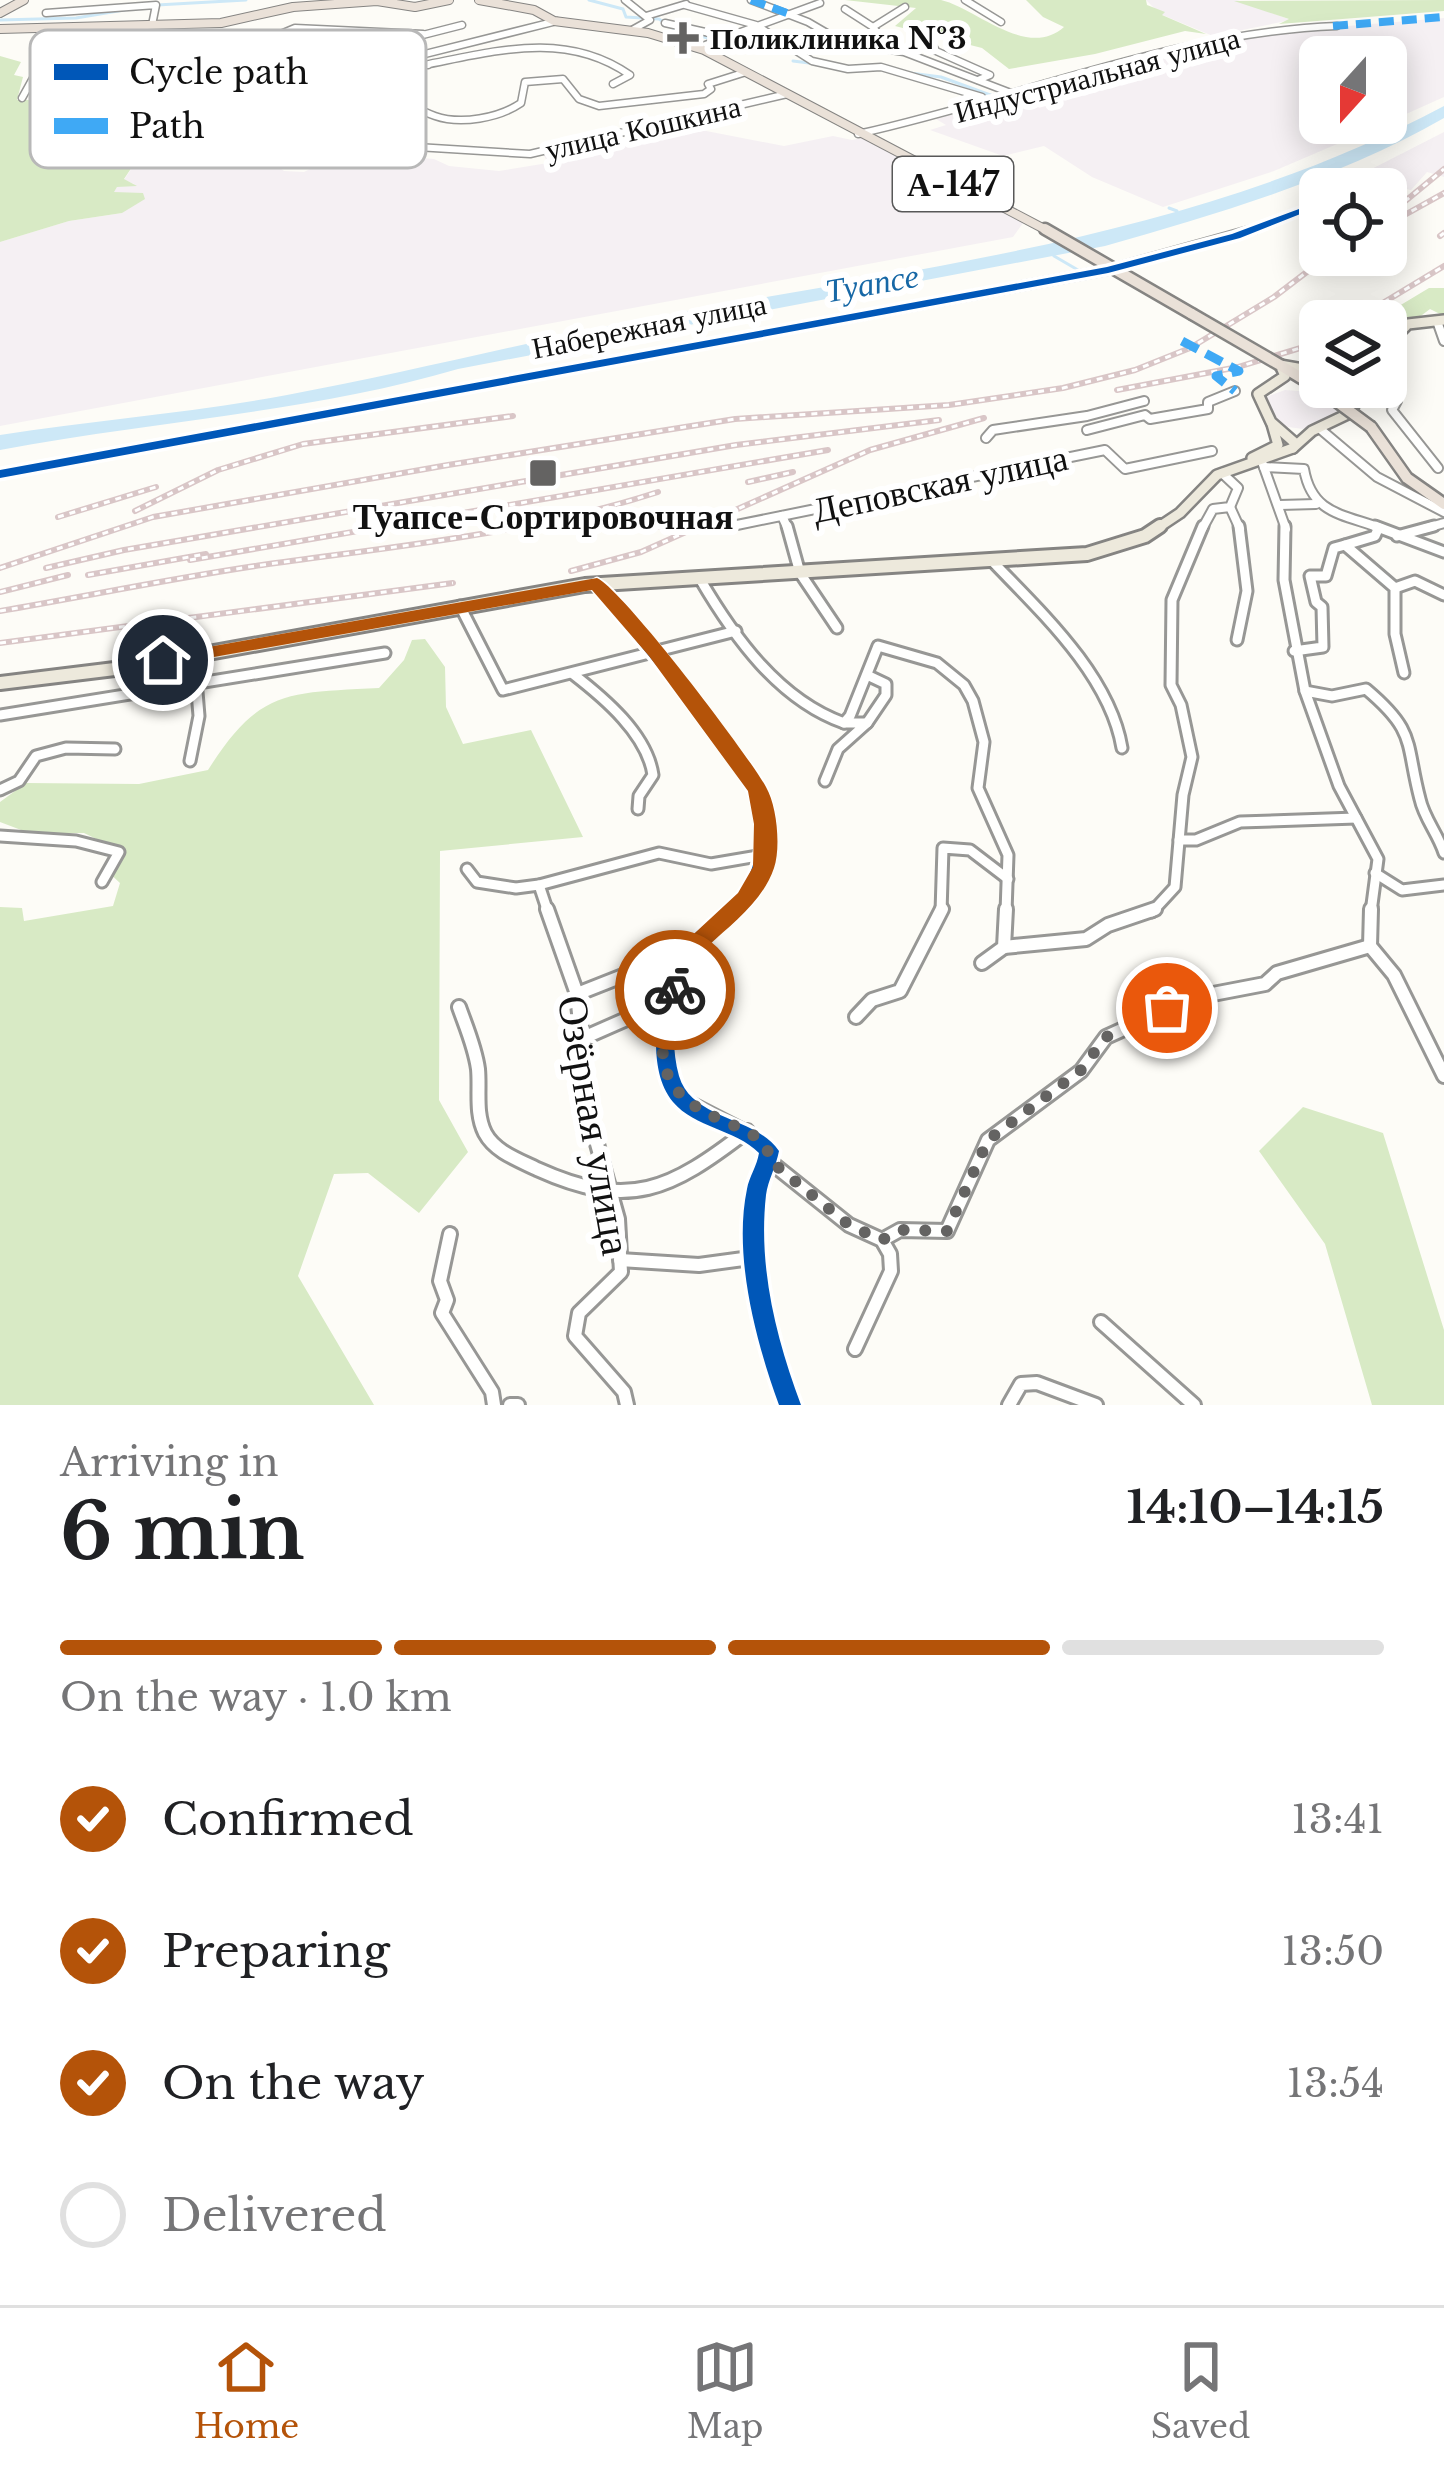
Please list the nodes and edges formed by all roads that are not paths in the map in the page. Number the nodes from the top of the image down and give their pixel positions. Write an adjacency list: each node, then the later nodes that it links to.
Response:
1 (449, 0): 22 (highway)
2 (478, 0): 11 (highway, А-147)
3 (503, 0): 11 (street)
4 (625, 0): 18 (street)
5 (751, 0): 17 (street)
6 (965, 0): 20 (street)
7 (0, 2): 8 (street)
8 (20, 2): 15 (highway)
9 (688, 2): 18 (street); 24 (street)
10 (819, 2): 12 (street); 17 (street)
11 (519, 7): 19 (highway, А-147)
12 (831, 7)
13 (905, 7): 26 (street)
14 (845, 9): 26 (street)
15 (0, 13)
16 (46, 13): 22 (street)
17 (787, 13): 24 (street); 35 (street)
18 (648, 18): 30 (street)
19 (557, 21): 30 (highway, А-147); 36 (street)
20 (1001, 22)
21 (664, 23): 32 (street)
22 (152, 25): 27 (highway)
23 (462, 25): 31 (street)
24 (756, 25): 32 (street); 45 (street)
25 (1337, 26): 43 (street, Индустриальная улица)
26 (873, 27): 35 (street)
27 (0, 29)
28 (290, 30): 29 (street)
29 (338, 30)
30 (632, 30): 34 (highway, А-147)
31 (426, 33)
32 (729, 37): 34 (street)
33 (931, 42): 39 (street)
34 (697, 48): 38 (highway, А-147)
35 (891, 50): 39 (street)
36 (426, 52)
37 (428, 65): 41 (street)
38 (746, 72): 42 (highway, А-147); 46 (street)
39 (978, 80): 43 (street)
40 (30, 84): 44 (street)
41 (614, 84)
42 (787, 94): 47 (highway, А-147); 48 (street, улица Кошкина)
43 (1012, 96): 45 (street, Индустриальная улица)
44 (22, 98)
45 (988, 104): 47 (street, Индустриальная улица)
46 (426, 111)
47 (859, 134): 50 (highway, А-147)
48 (426, 147)
49 (1299, 212): 50 (street, Набережная улица)
50 (1112, 267): 54 (highway, А-147, bridge); 76 (street, Набережная улица)
51 (1440, 321): 52 (main road); 53 (street)
52 (1407, 325)
53 (1444, 341)
54 (1280, 365): 55 (highway, А-147); 57 (main road)
55 (1299, 373)
56 (1299, 383): 57 (main road)
57 (1266, 387): 64 (main road)
58 (1235, 391): 65 (street)
59 (1144, 401): 63 (street)
60 (1349, 408): 80 (highway, А-147, bridge)
61 (1353, 408): 66 (main road)
62 (1392, 408): 74 (street)
63 (1087, 416): 65 (street); 67 (street)
64 (1270, 420): 66 (main road); 68 (main road); 69 (main road)
65 (1087, 430): 70 (street)
66 (1311, 431): 68 (main road); 80 (street)
67 (986, 438)
68 (1292, 444): 69 (main road); 72 (main road)
69 (1278, 445): 73 (main road)
70 (1105, 451): 71 (street, Деповская улица); 81 (street, Деповская улица)
71 (1212, 451)
72 (1263, 464): 73 (main road); 77 (street); 78 (street)
73 (1235, 468): 75 (main road)
74 (1438, 468)
75 (1222, 473): 79 (street); 88 (main road)
76 (0, 474)
77 (1317, 504): 78 (street); 84 (street)
78 (1280, 505): 98 (street)
79 (1230, 507): 97 (street); 119 (street)
80 (1444, 508)
81 (782, 516): 83 (street, Деповская улица); 89 (street)
82 (1444, 523): 85 (street)
83 (732, 526)
84 (1378, 529): 85 (street); 86 (street)
85 (1396, 537): 87 (street)
86 (1346, 545): 92 (street); 98 (street)
87 (1444, 552)
88 (994, 562): 89 (main road); 111 (street)
89 (800, 573): 90 (main road); 95 (street)
90 (700, 579): 91 (main road); 96 (street)
91 (597, 584): 94 (main road); 99 (street)
92 (1395, 589): 93 (street); 103 (street)
93 (1444, 595)
94 (460, 606): 101 (main road); 102 (street)
95 (837, 628)
96 (736, 631): 99 (street); 109 (street)
97 (1237, 640)
98 (1294, 651): 107 (street)
99 (656, 652): 102 (street); 121 (street)
100 (385, 653): 106 (street)
101 (194, 655): 105 (main road); 106 (street)
102 (573, 674): 116 (street)
103 (1404, 674)
104 (867, 676): 109 (street); 110 (street); 124 (street)
105 (0, 683)
106 (199, 684): 108 (street); 113 (street)
107 (1305, 691): 117 (street); 120 (street)
108 (0, 715)
109 (844, 723): 110 (street)
110 (867, 723): 114 (street)
111 (1122, 748)
112 (115, 749): 115 (street)
113 (190, 761)
114 (824, 781)
115 (0, 790)
116 (638, 809)
117 (1356, 818): 119 (street); 123 (street)
118 (0, 836): 125 (street)
119 (1179, 840): 129 (street)
120 (1444, 853)
121 (764, 855): 126 (street); 130 (street)
122 (467, 869): 126 (street)
123 (1375, 873): 127 (street); 128 (street)
124 (1008, 879): 129 (street); 135 (street)
125 (102, 882)
126 (539, 885): 132 (street, Озёрная улица)
127 (1444, 885)
128 (1370, 946): 137 (street); 142 (street)
129 (1004, 947): 131 (street)
130 (691, 949): 132 (street); 133 (street)
131 (982, 964)
132 (577, 994): 136 (street, Озёрная улица)
133 (672, 999): 136 (street); 138 (street)
134 (459, 1007): 140 (street)
135 (856, 1017)
136 (581, 1039): 140 (street, Озёрная улица)
137 (1444, 1076)
138 (747, 1131): 139 (street); 140 (street)
139 (769, 1160): 142 (street); 143 (street)
140 (610, 1197): 144 (street, Озёрная улица)
141 (450, 1234): 147 (street)
142 (882, 1240): 146 (street)
143 (758, 1257): 144 (street); 149 (street)
144 (620, 1261): 148 (street, Озёрная улица)
145 (1101, 1322): 152 (street)
146 (855, 1349)
147 (494, 1405)
148 (627, 1405)
149 (790, 1405)
150 (1009, 1405): 151 (street)
151 (1096, 1405)
152 (1194, 1405)

